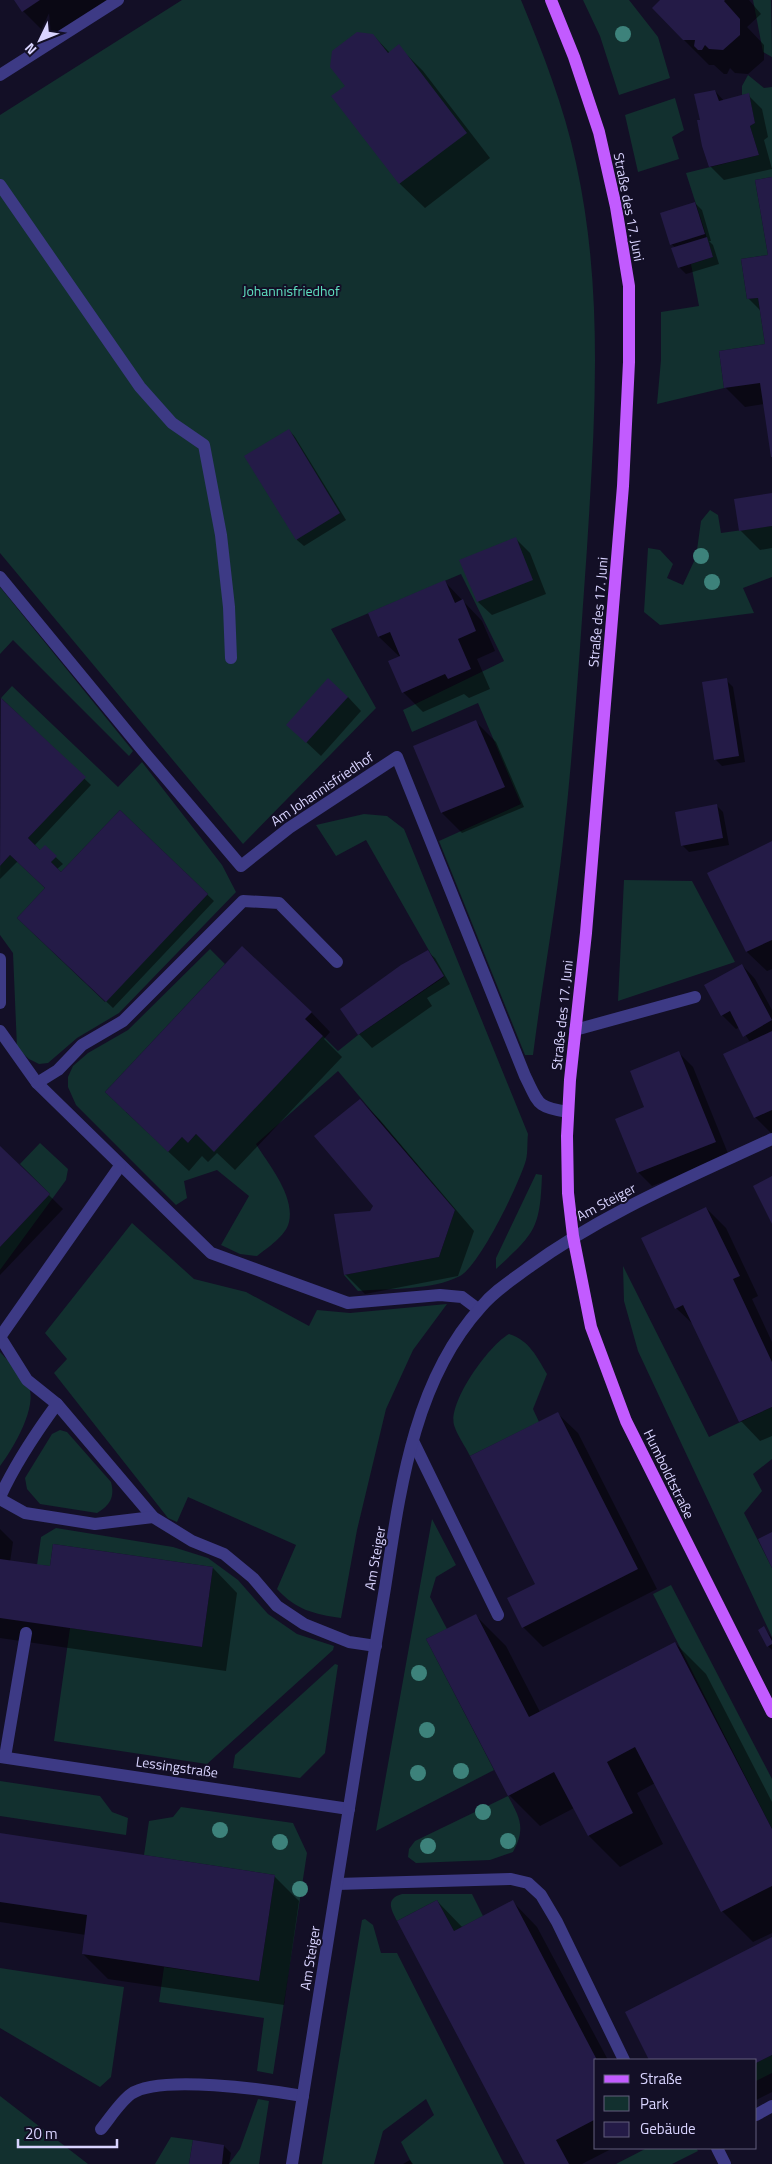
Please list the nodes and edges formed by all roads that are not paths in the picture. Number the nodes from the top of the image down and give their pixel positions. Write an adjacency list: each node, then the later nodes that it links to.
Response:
1 (118, 0): 3 (street)
2 (551, 0): 11 (main road, Straße des 17. Juni)
3 (0, 75)
4 (0, 185): 6 (street)
5 (0, 577): 14 (street, Am Johannisfriedhof)
6 (231, 658)
7 (0, 959): 10 (street)
8 (337, 962): 13 (street)
9 (695, 997): 11 (street)
10 (0, 1003)
11 (575, 1030): 14 (main road, Straße des 17. Juni)
12 (0, 1031): 13 (street)
13 (37, 1083): 16 (street)
14 (568, 1112): 17 (main road, Straße des 17. Juni)
15 (772, 1139): 17 (street, Am Steiger)
16 (120, 1166): 18 (street); 19 (street)
17 (573, 1236): 18 (street, Am Steiger); 27 (main road, Humboldtstraße)
18 (478, 1309): 21 (street, Am Steiger)
19 (0, 1337): 20 (street)
20 (57, 1404): 22 (street); 23 (street)
21 (413, 1440): 24 (street); 26 (street, Am Steiger)
22 (0, 1498): 23 (street)
23 (153, 1517): 26 (street)
24 (498, 1615)
25 (26, 1633): 28 (street)
26 (376, 1646): 29 (street, Am Steiger)
27 (772, 1712)
28 (3, 1757): 29 (street, Lessingstraße)
29 (349, 1808): 30 (street, Am Steiger)
30 (337, 1884): 31 (street); 32 (street, Am Steiger)
31 (624, 2059)
32 (303, 2096): 35 (street); 37 (street, Am Steiger)
33 (772, 2106): 34 (street)
34 (757, 2114)
35 (101, 2129)
36 (717, 2149): 38 (street)
37 (292, 2164)
38 (725, 2164)

